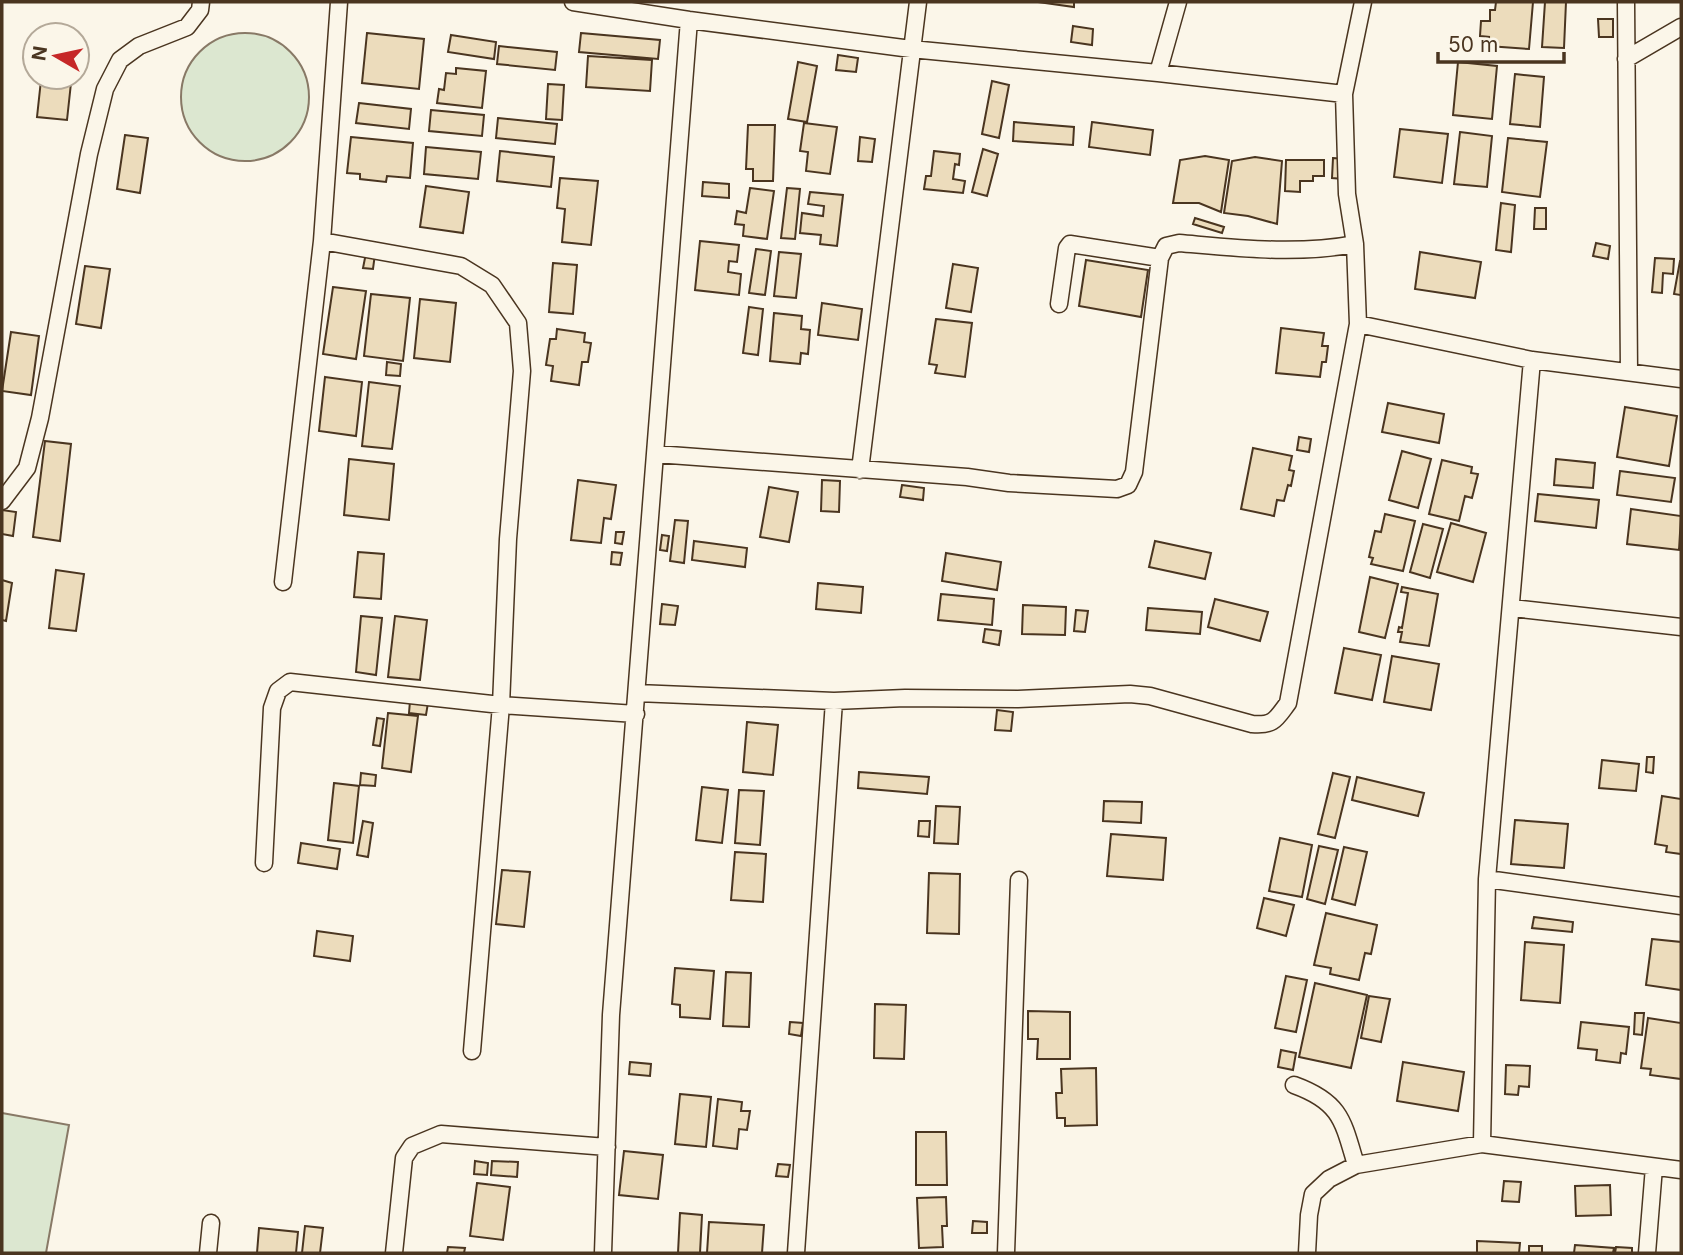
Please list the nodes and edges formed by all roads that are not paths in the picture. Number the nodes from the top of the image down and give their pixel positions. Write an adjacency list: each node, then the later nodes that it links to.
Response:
1 (201, 2): 24 (street)
2 (339, 2): 14 (street)
3 (573, 2): 8 (street)
4 (918, 2): 10 (street)
5 (1178, 2): 12 (street)
6 (1363, 2): 13 (street)
7 (1626, 2): 11 (street)
8 (689, 20): 10 (street); 22 (street)
9 (1681, 27): 11 (street)
10 (911, 49): 12 (street); 23 (street)
11 (1626, 59): 20 (street)
12 (1158, 73): 13 (street)
13 (1344, 94): 15 (street)
14 (321, 241): 25 (street); 30 (street)
15 (1355, 244): 16 (street); 18 (street)
16 (1160, 258): 17 (street); 23 (street)
17 (1059, 304)
18 (1357, 324): 19 (street); 29 (street)
19 (1532, 360): 20 (street); 26 (street)
20 (1629, 372): 21 (street)
21 (1681, 379)
22 (656, 454): 23 (street); 28 (street)
23 (860, 470)
24 (2, 501)
25 (283, 582)
26 (1512, 608): 27 (street); 33 (street)
27 (1681, 628)
28 (637, 693): 29 (street); 31 (street)
29 (834, 701): 47 (street)
30 (501, 705): 31 (street); 32 (street); 36 (street)
31 (635, 714): 39 (street)
32 (264, 863)
33 (1487, 878): 35 (street); 38 (street)
34 (1019, 880): 48 (street)
35 (1681, 906)
36 (472, 1051)
37 (1294, 1085): 40 (street)
38 (1482, 1144): 40 (street); 41 (street)
39 (607, 1147): 45 (street); 46 (street)
40 (1356, 1165): 49 (street)
41 (1654, 1167): 42 (street); 50 (street)
42 (1681, 1170)
43 (211, 1223): 44 (street)
44 (208, 1253)
45 (394, 1253)
46 (603, 1253)
47 (796, 1253)
48 (1006, 1253)
49 (1307, 1253)
50 (1647, 1253)

